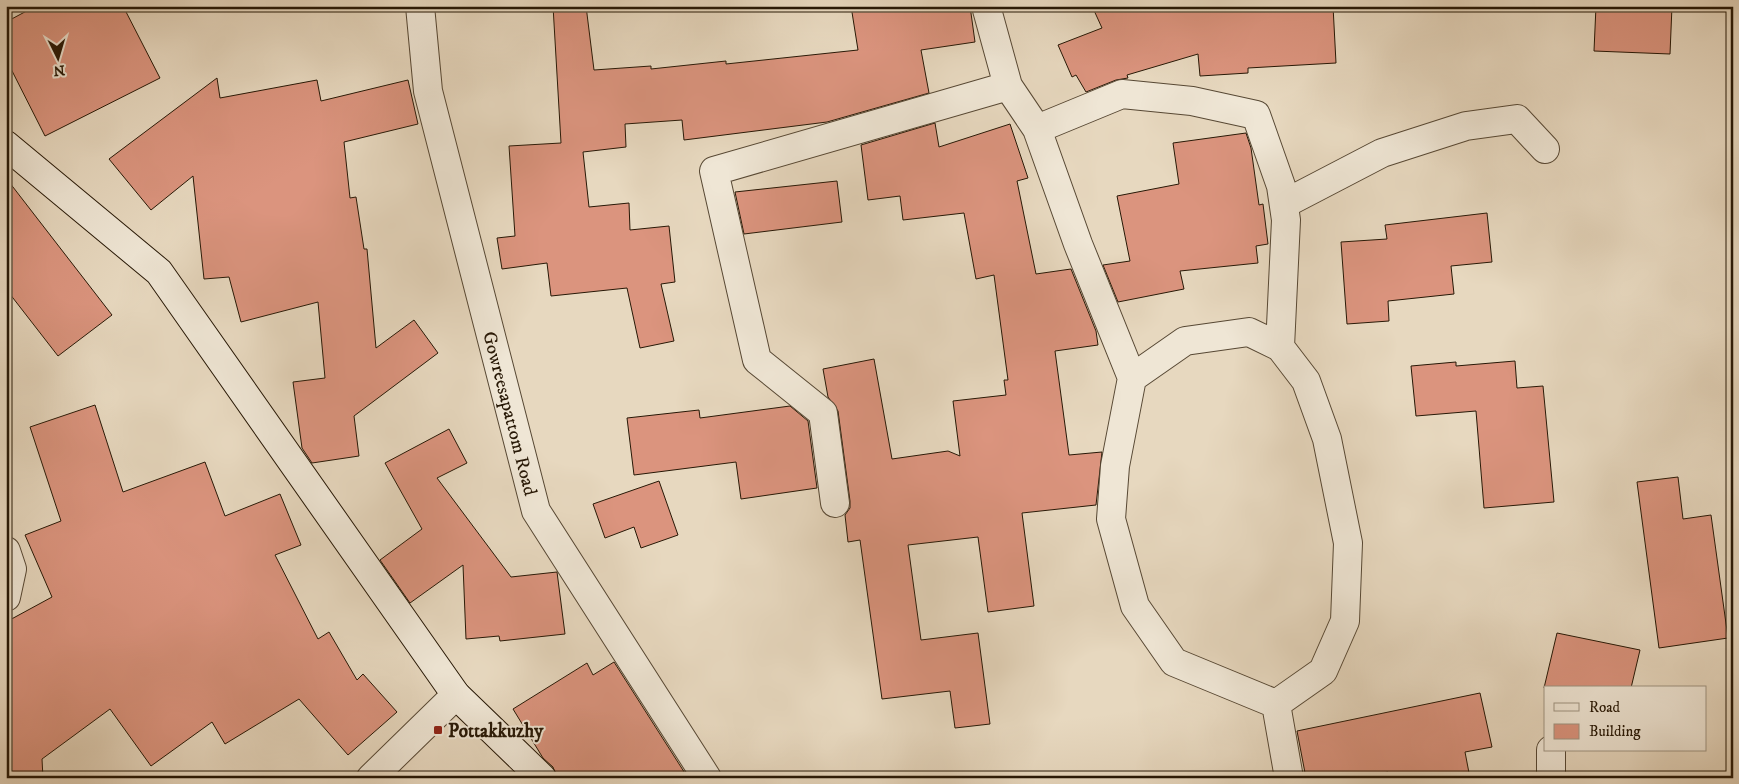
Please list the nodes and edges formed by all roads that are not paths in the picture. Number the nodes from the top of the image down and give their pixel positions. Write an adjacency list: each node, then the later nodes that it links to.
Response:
1 (420, 6): 18 (street, Gowreesapattom Road)
2 (986, 6): 3 (street)
3 (1008, 86): 4 (street); 10 (street)
4 (1036, 129): 7 (street); 9 (street)
5 (6, 145): 13 (street)
6 (1545, 150): 7 (street)
7 (1284, 204): 8 (street)
8 (1280, 346): 9 (street); 14 (street)
9 (1132, 378): 14 (street)
10 (835, 503)
11 (6, 551): 12 (street)
12 (6, 597)
13 (456, 696): 16 (street); 17 (street)
14 (1276, 704): 19 (street)
15 (1552, 752): 20 (street)
16 (371, 778)
17 (542, 778)
18 (707, 778)
19 (1289, 778)
20 (1551, 778)

